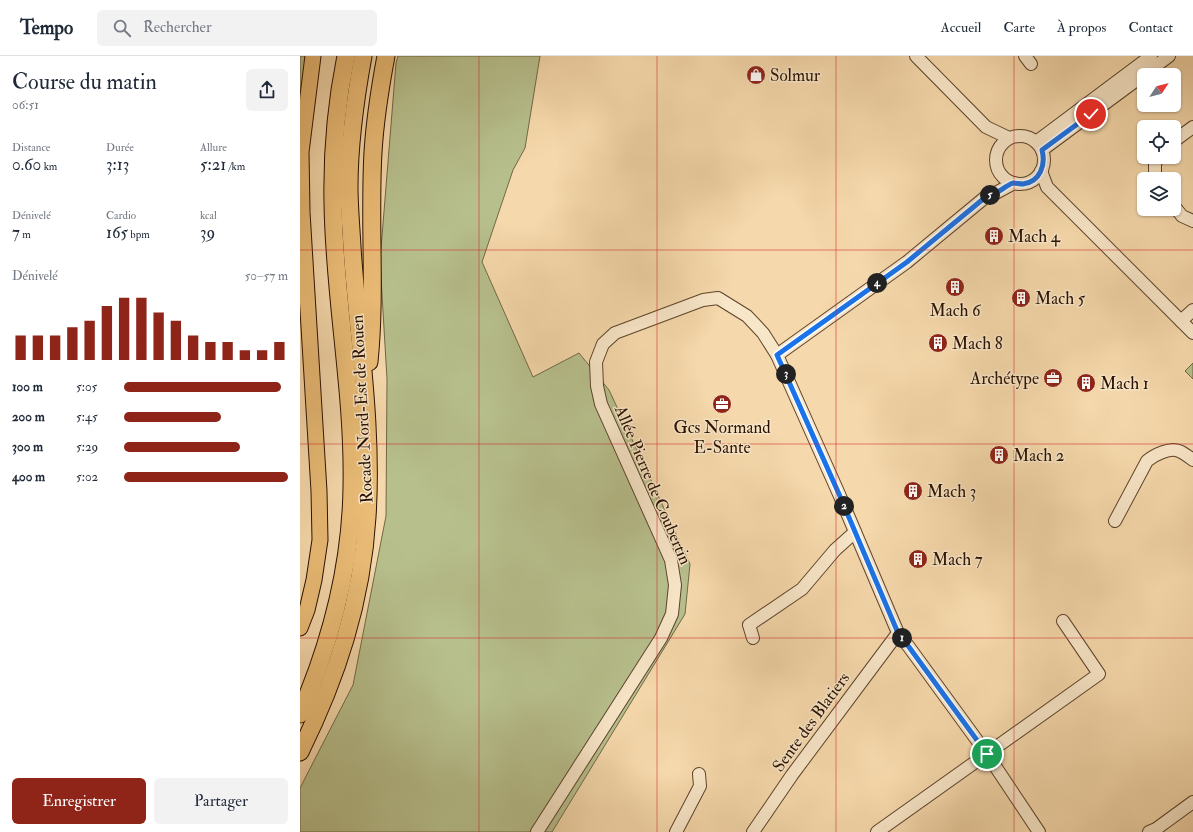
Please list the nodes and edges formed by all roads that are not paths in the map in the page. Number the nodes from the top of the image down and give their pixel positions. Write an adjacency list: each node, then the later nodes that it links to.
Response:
1 (314, 56): 31 (main road)
2 (346, 56): 34 (highway, Rocade Nord-Est de Rouen)
3 (363, 56): 26 (highway, Rocade Nord-Est de Rouen)
4 (386, 56): 26 (highway)
5 (916, 56): 8 (street)
6 (1151, 56): 12 (street)
7 (1169, 56): 12 (street)
8 (986, 127): 11 (street); 13 (street)
9 (1193, 127): 10 (street)
10 (1181, 136)
11 (1009, 138): 12 (street); 13 (street)
12 (1039, 146): 14 (street)
13 (997, 154): 15 (street)
14 (1041, 171): 16 (street); 18 (street)
15 (1002, 175): 17 (street); 19 (street)
16 (1029, 182): 17 (street); 18 (street)
17 (1014, 183): 19 (street)
18 (1046, 187): 23 (street)
19 (988, 195): 25 (street)
20 (1181, 215): 21 (street)
21 (1193, 221)
22 (1193, 310): 23 (street)
23 (1181, 321): 24 (street)
24 (1193, 333)
25 (777, 355): 29 (street); 39 (street, Allée Pierre de Coubertin)
26 (365, 402): 35 (highway, Rocade Nord-Est de Rouen)
27 (1193, 460): 28 (street)
28 (1115, 521)
29 (855, 532): 32 (street); 33 (street)
30 (1063, 621): 36 (street)
31 (300, 628)
32 (898, 633): 36 (street); 41 (street, Sente des Blatiers)
33 (753, 638)
34 (300, 714)
35 (300, 752)
36 (987, 754): 42 (street); 43 (street)
37 (699, 774): 40 (street)
38 (1193, 802): 44 (street)
39 (537, 832)
40 (676, 832)
41 (753, 832)
42 (877, 832)
43 (1039, 832)
44 (1149, 832)

